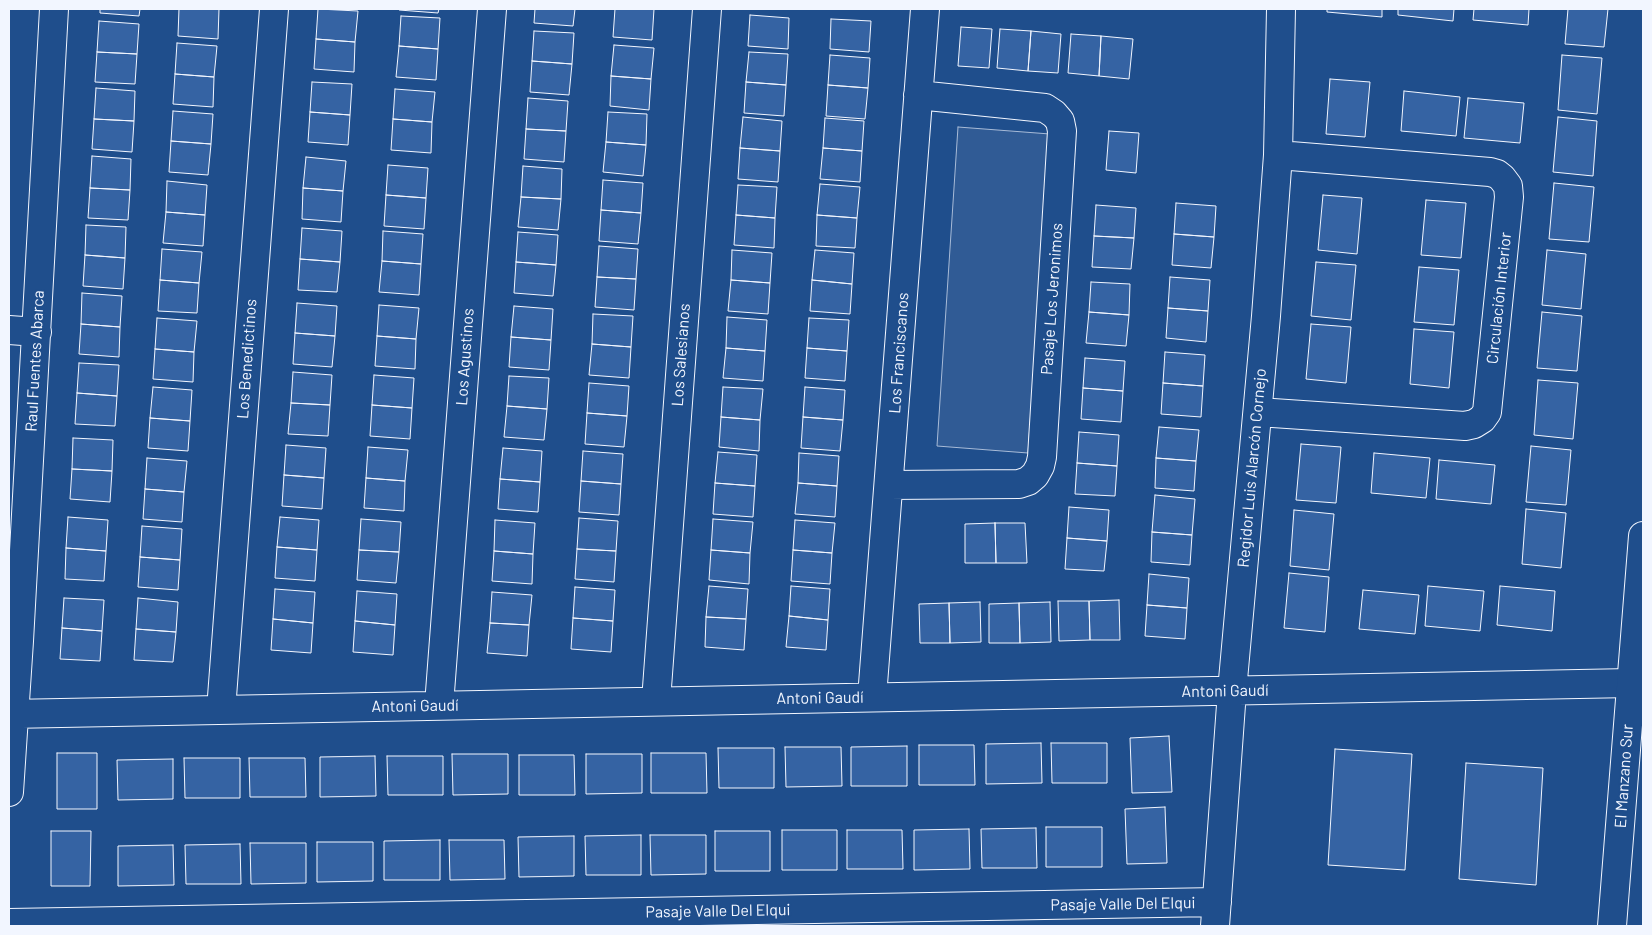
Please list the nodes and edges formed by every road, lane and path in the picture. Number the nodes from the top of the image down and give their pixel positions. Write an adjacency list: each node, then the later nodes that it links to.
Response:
1 (54, 9): 10 (street, Raul Fuentes Abarca)
2 (274, 9): 19 (street, Los Benedictinos)
3 (492, 9): 18 (street, Los Agustinos)
4 (707, 9): 17 (street, Los Salesianos)
5 (925, 9): 7 (street, Los Franciscanos)
6 (1281, 9): 8 (street, Regidor Luis Alarcón Cornejo)
7 (918, 96): 12 (street, Los Franciscanos); 12 (street, Pasaje Los Jeronimos)
8 (1278, 155): 11 (street, Regidor Luis Alarcón Cornejo); 11 (street, Circulación Interior)
9 (9, 330): 10 (street)
10 (37, 332): 20 (street, Raul Fuentes Abarca)
11 (1258, 412): 15 (street, Regidor Luis Alarcón Cornejo)
12 (889, 486): 16 (street, Los Franciscanos)
13 (1643, 536): 14 (street, El Manzano Sur)
14 (1632, 683): 15 (street, Antoni Gaudí); 24 (street, El Manzano Sur)
15 (1232, 691): 16 (street, Antoni Gaudí); 22 (street, Regidor Luis Alarcón Cornejo)
16 (872, 697): 17 (street, Antoni Gaudí)
17 (656, 701): 18 (street, Antoni Gaudí)
18 (439, 706): 19 (street, Antoni Gaudí)
19 (221, 710): 20 (street, Antoni Gaudí)
20 (12, 714): 21 (street, Raul Fuentes Abarca)
21 (9, 792)
22 (1216, 914): 23 (street, Pasaje Valle Del Elqui)
23 (9, 924)
24 (1612, 926)

